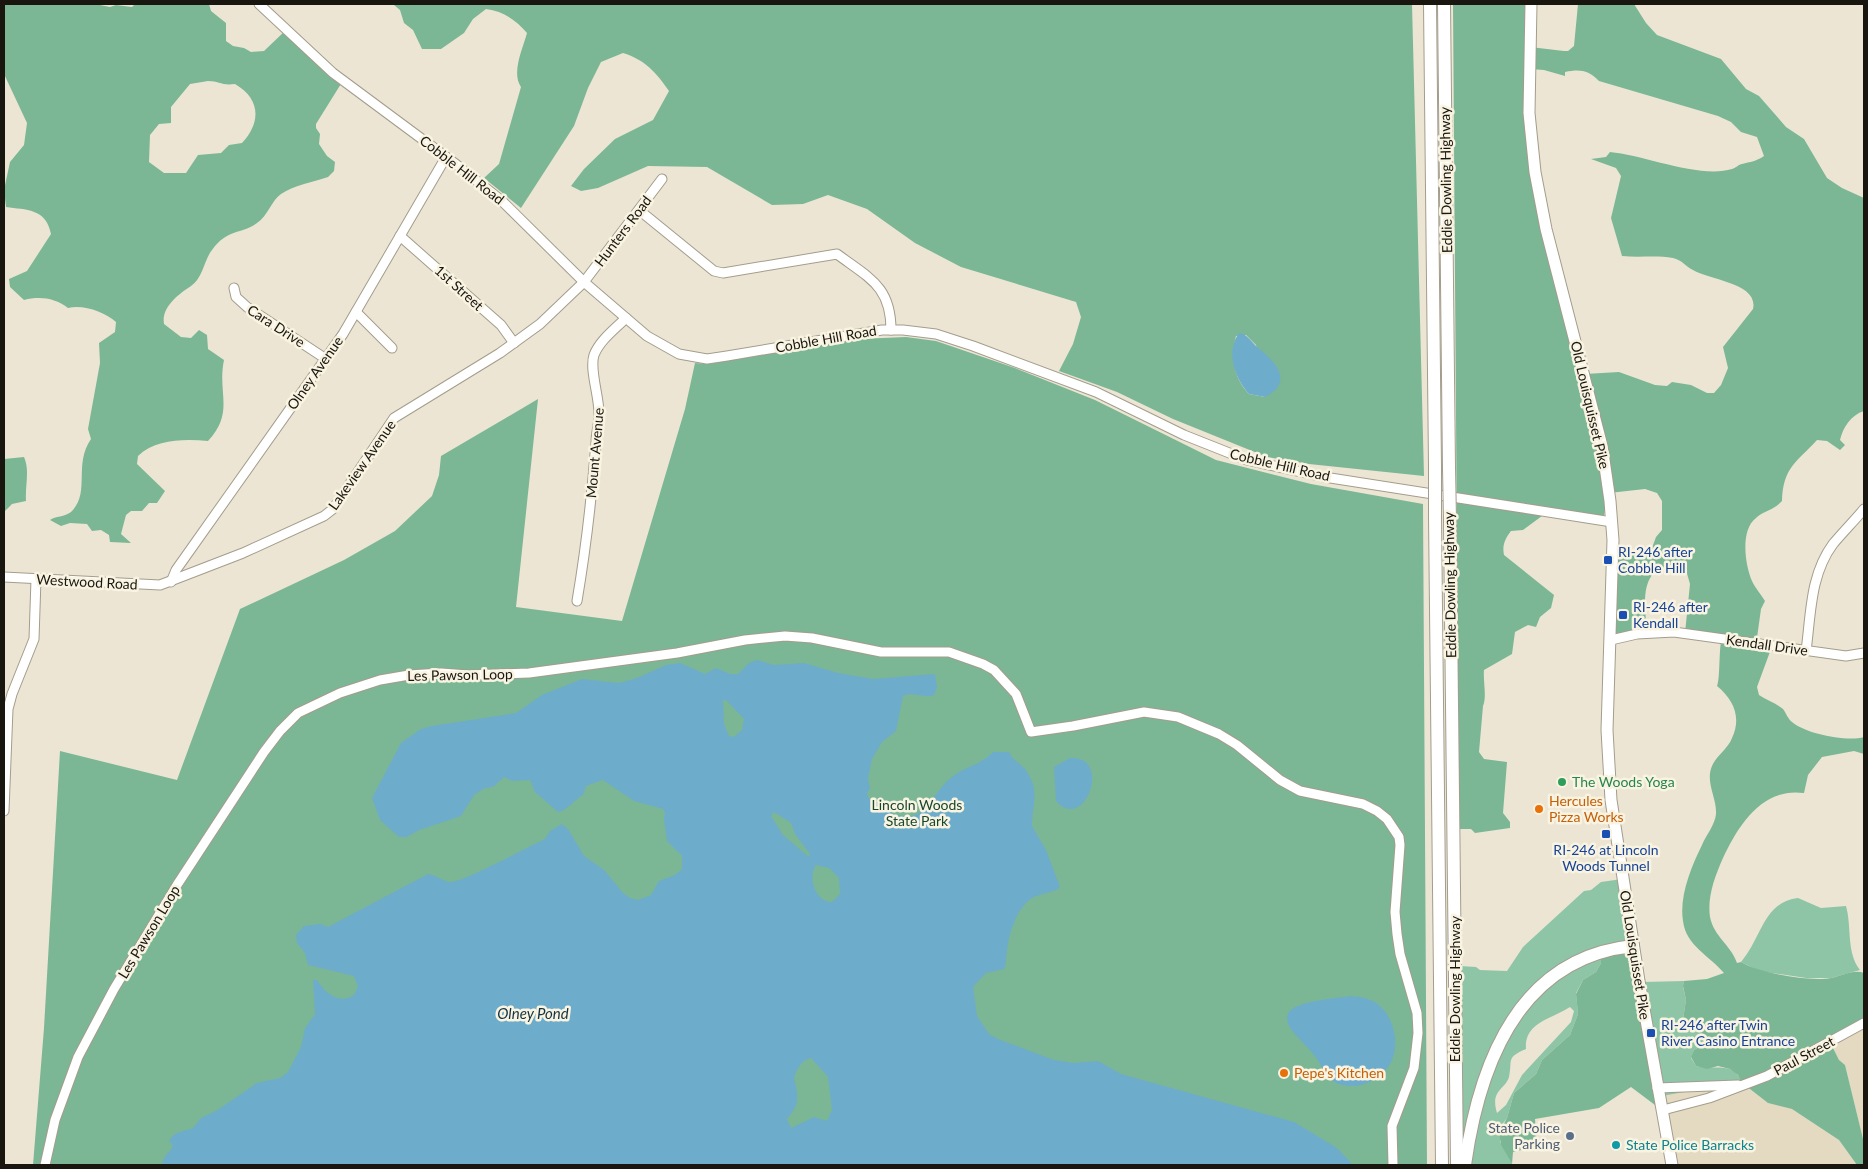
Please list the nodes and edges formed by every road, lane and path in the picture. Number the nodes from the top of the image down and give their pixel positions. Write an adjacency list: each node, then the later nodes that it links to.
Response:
1 (259, 4): 5 (street, Cobble Hill Road)
2 (1430, 4): 34 (highway, Eddie Dowling Highway, bridge)
3 (1444, 4): 35 (highway, Eddie Dowling Highway, bridge)
4 (1531, 4): 18 (main road, Old Louisquisset Pike)
5 (446, 156): 8 (street, Olney Avenue); 9 (street, Cobble Hill Road)
6 (662, 179): 7 (street, Hunters Road)
7 (639, 210): 9 (street, Hunters Road); 13 (street)
8 (400, 236): 11 (street, Olney Avenue); 14 (street, 1st Street)
9 (584, 282): 12 (street, Cobble Hill Road); 14 (street, Lakeview Avenue)
10 (234, 288): 16 (street, Cara Drive)
11 (356, 312): 15 (street); 16 (street, Olney Avenue)
12 (626, 318): 13 (street, Cobble Hill Road); 22 (street, Mount Avenue)
13 (891, 330): 18 (street, Cobble Hill Road)
14 (514, 343): 21 (street, Lakeview Avenue)
15 (392, 348)
16 (326, 359): 21 (street, Olney Avenue)
17 (1864, 509): 24 (street)
18 (1612, 522): 23 (main road, Old Louisquisset Pike)
19 (4, 577): 20 (street, Westwood Road)
20 (36, 579): 21 (street, Westwood Road); 26 (street)
21 (170, 582)
22 (577, 601)
23 (1611, 640): 24 (street, Kendall Drive); 27 (main road, Old Louisquisset Pike)
24 (1806, 651): 25 (street, Kendall Drive)
25 (1864, 653)
26 (4, 811)
27 (1633, 946): 30 (main road, Old Louisquisset Pike); 36 (highway)
28 (1864, 1023): 29 (street, Paul Street)
29 (1743, 1085): 30 (street, Paul Street); 31 (street, Paul Street)
30 (1657, 1088): 31 (main road, Old Louisquisset Pike)
31 (1663, 1110): 37 (main road, Old Louisquisset Pike)
32 (45, 1165): 33 (street, Les Pawson Loop)
33 (1393, 1165)
34 (1442, 1165)
35 (1456, 1165)
36 (1465, 1165)
37 (1672, 1165)

